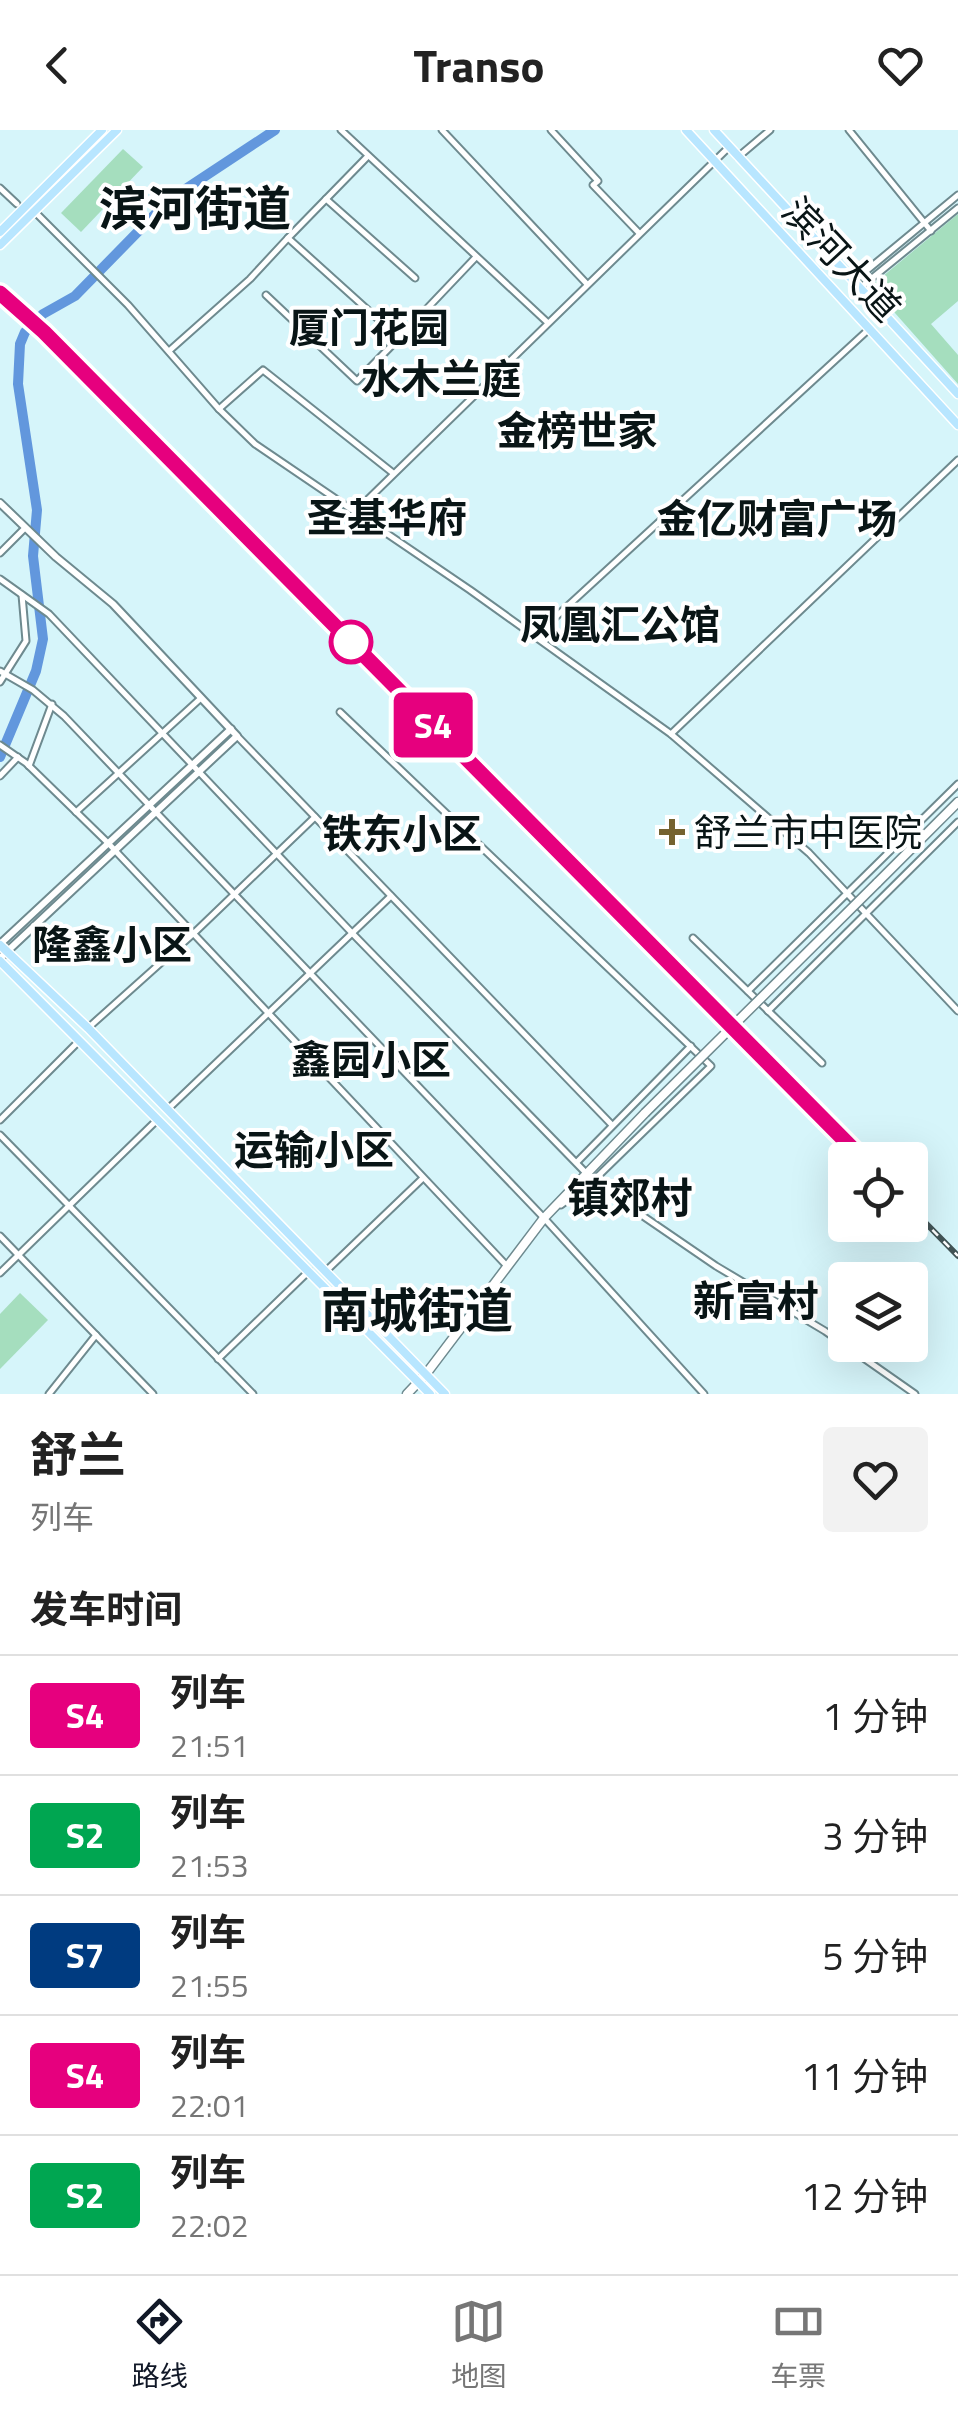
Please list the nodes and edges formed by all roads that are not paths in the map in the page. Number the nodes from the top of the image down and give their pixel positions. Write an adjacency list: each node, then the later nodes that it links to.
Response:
1 (102, 130): 22 (main road)
2 (117, 130): 19 (main road)
3 (341, 130): 11 (street)
4 (442, 130): 28 (street)
5 (551, 130): 23 (street)
6 (686, 130): 13 (main road, 滨河大道)
7 (714, 130): 10 (main road, 滨河大道)
8 (770, 130): 12 (street)
9 (849, 130): 20 (street)
10 (730, 147): 12 (main road, 滨河大道); 13 (street)
11 (368, 156): 16 (street); 26 (street)
12 (738, 157): 29 (main road, 滨河大道)
13 (714, 161): 23 (street); 32 (main road, 滨河大道)
14 (0, 188): 17 (street)
15 (958, 195): 20 (street)
16 (326, 198): 24 (street); 27 (street)
17 (16, 204)
18 (958, 208): 21 (street)
19 (35, 212): 25 (main road); 34 (street)
20 (924, 223): 21 (street); 29 (street)
21 (931, 231): 29 (street)
22 (0, 232)
23 (639, 233): 28 (street)
24 (288, 238): 33 (street); 34 (street)
25 (0, 245)
26 (477, 256): 31 (street); 33 (street)
27 (415, 278)
28 (586, 283): 31 (street)
29 (857, 285): 35 (main road, 滨河大道)
30 (266, 295): 33 (street)
31 (547, 322): 39 (street)
32 (869, 329): 37 (main road, 滨河大道); 46 (street)
33 (399, 338)
34 (169, 351): 36 (street)
35 (958, 394)
36 (220, 409): 39 (street); 41 (street)
37 (958, 425)
38 (958, 460): 54 (street)
39 (393, 472): 41 (street)
40 (0, 503): 42 (street)
41 (356, 510): 46 (street)
42 (25, 528): 43 (street); 49 (street)
43 (0, 553)
44 (0, 579): 45 (street)
45 (22, 595): 47 (street); 53 (street)
46 (535, 636): 54 (street)
47 (2, 673): 48 (street); 50 (street)
48 (0, 682)
49 (201, 698): 52 (street); 53 (street)
50 (52, 704): 59 (street); 61 (street)
51 (340, 712): 88 (street)
52 (230, 729): 55 (street); 58 (street)
53 (162, 734): 58 (street); 61 (street)
54 (670, 734): 73 (street)
55 (237, 736): 60 (street); 68 (street)
56 (0, 745): 57 (street)
57 (17, 757): 59 (street); 62 (street)
58 (192, 765): 60 (street); 65 (street)
59 (29, 766): 66 (street)
60 (198, 772): 67 (street); 72 (street)
61 (119, 773): 65 (street); 66 (street)
62 (0, 776)
63 (958, 784): 73 (street)
64 (958, 802): 96 (main road, bridge)
65 (149, 805): 67 (street); 70 (street)
66 (76, 812): 70 (street)
67 (156, 812): 71 (street); 74 (street)
68 (316, 817): 72 (street); 75 (street)
69 (958, 822): 76 (street)
70 (108, 843): 71 (street); 80 (street)
71 (114, 850): 78 (street); 80 (street)
72 (277, 854): 74 (street); 77 (street)
73 (848, 892): 76 (street); 82 (street)
74 (234, 895): 78 (street); 81 (street)
75 (391, 896): 77 (street); 93 (street)
76 (868, 912): 83 (street); 84 (street)
77 (352, 933): 81 (street); 95 (street)
78 (194, 934): 85 (street); 86 (street)
79 (693, 938): 82 (street)
80 (1, 952): 86 (main road); 87 (main road)
81 (308, 974): 85 (street); 100 (street)
82 (748, 991): 83 (street)
83 (768, 1011): 89 (street)
84 (958, 1011)
85 (268, 1013): 90 (street); 97 (street)
86 (88, 1028): 90 (main road)
87 (81, 1039): 91 (main road); 92 (street)
88 (690, 1046): 93 (street); 98 (street)
89 (822, 1063)
90 (168, 1109): 105 (main road)
91 (159, 1118): 99 (street); 104 (main road)
92 (0, 1120)
93 (612, 1125): 95 (street)
94 (0, 1135): 99 (street)
95 (576, 1163): 96 (street)
96 (586, 1172): 98 (street); 100 (main road)
97 (423, 1178): 103 (street); 105 (street)
98 (594, 1180): 100 (street); 118 (street)
99 (70, 1206): 102 (street); 108 (street)
100 (544, 1218): 103 (main road); 117 (street)
101 (0, 1236): 102 (street)
102 (18, 1255): 106 (street); 107 (street)
103 (506, 1265): 109 (main road)
104 (309, 1271): 108 (street); 110 (main road)
105 (326, 1271): 109 (main road)
106 (0, 1273)
107 (96, 1335): 111 (street); 112 (street)
108 (218, 1360): 113 (street)
109 (426, 1374): 110 (main road); 116 (main road)
110 (419, 1383): 114 (main road); 115 (main road)
111 (49, 1394)
112 (153, 1394)
113 (252, 1394)
114 (407, 1394)
115 (430, 1394)
116 (445, 1394)
117 (704, 1394)
118 (914, 1394)

